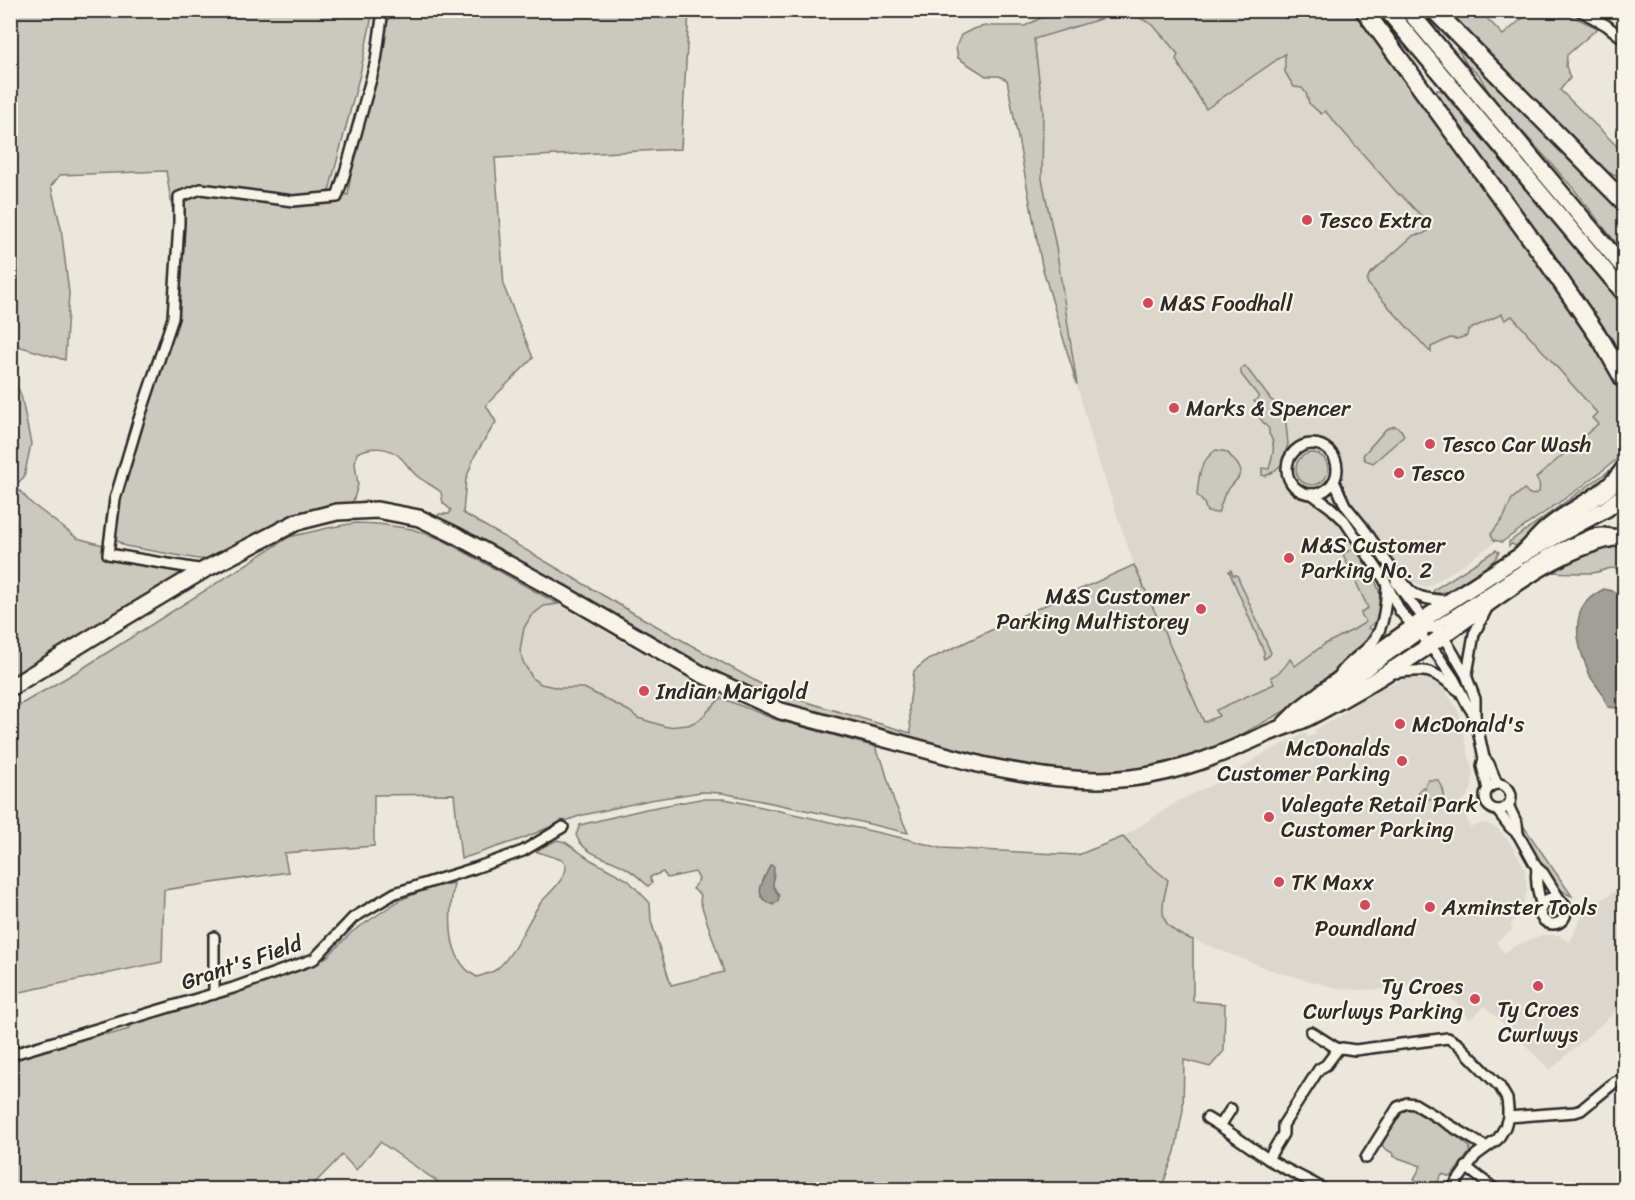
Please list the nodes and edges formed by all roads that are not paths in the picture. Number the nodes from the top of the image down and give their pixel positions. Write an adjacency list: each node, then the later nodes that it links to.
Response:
1 (383, 10): 18 (street)
2 (1364, 10): 11 (highway)
3 (1387, 10): 10 (main road)
4 (1408, 10): 9 (main road)
5 (1434, 10): 8 (highway)
6 (1579, 10): 7 (street)
7 (1624, 39)
8 (1624, 202)
9 (1624, 268)
10 (1624, 293)
11 (1624, 380)
12 (1624, 469): 17 (highway)
13 (1334, 481): 14 (street); 14 (street); 19 (street)
14 (1312, 494): 20 (street)
15 (1624, 495): 17 (main road)
16 (1624, 536): 22 (main road); 23 (street)
17 (1523, 554): 21 (main road)
18 (204, 570): 27 (main road); 31 (main road)
19 (1396, 575): 21 (street); 23 (street)
20 (1387, 585): 23 (street); 26 (street)
21 (1450, 601): 23 (main road)
22 (1492, 601): 23 (main road); 25 (street)
23 (1427, 632): 24 (main road); 25 (street); 26 (main road); 28 (street); 29 (street)
24 (1387, 674): 28 (street); 31 (main road)
25 (1466, 675): 30 (street)
26 (1333, 684): 29 (main road)
27 (10, 688)
28 (1462, 693): 30 (street)
29 (1299, 710): 31 (main road)
30 (1475, 716): 32 (street)
31 (1282, 727)
32 (1493, 787): 33 (street); 34 (street)
33 (1508, 805): 34 (street); 36 (street)
34 (1497, 810): 36 (street)
35 (563, 827): 41 (street, Grant's Field)
36 (1518, 834): 37 (street)
37 (1537, 868): 38 (street); 39 (street)
38 (1560, 900): 39 (street); 39 (street)
39 (1542, 907)
40 (214, 937): 41 (street)
41 (214, 994): 44 (street, Grant's Field)
42 (1311, 1032): 43 (street)
43 (1338, 1049): 47 (street); 52 (street)
44 (10, 1055)
45 (1624, 1084): 47 (street)
46 (1231, 1108): 49 (street)
47 (1508, 1117): 50 (street)
48 (1207, 1118): 49 (street)
49 (1220, 1126): 52 (street)
50 (1486, 1147): 51 (street); 53 (street)
51 (1366, 1158)
52 (1268, 1159): 54 (street)
53 (1466, 1167): 55 (street); 56 (street)
54 (1325, 1190)
55 (1451, 1190)
56 (1496, 1190)

